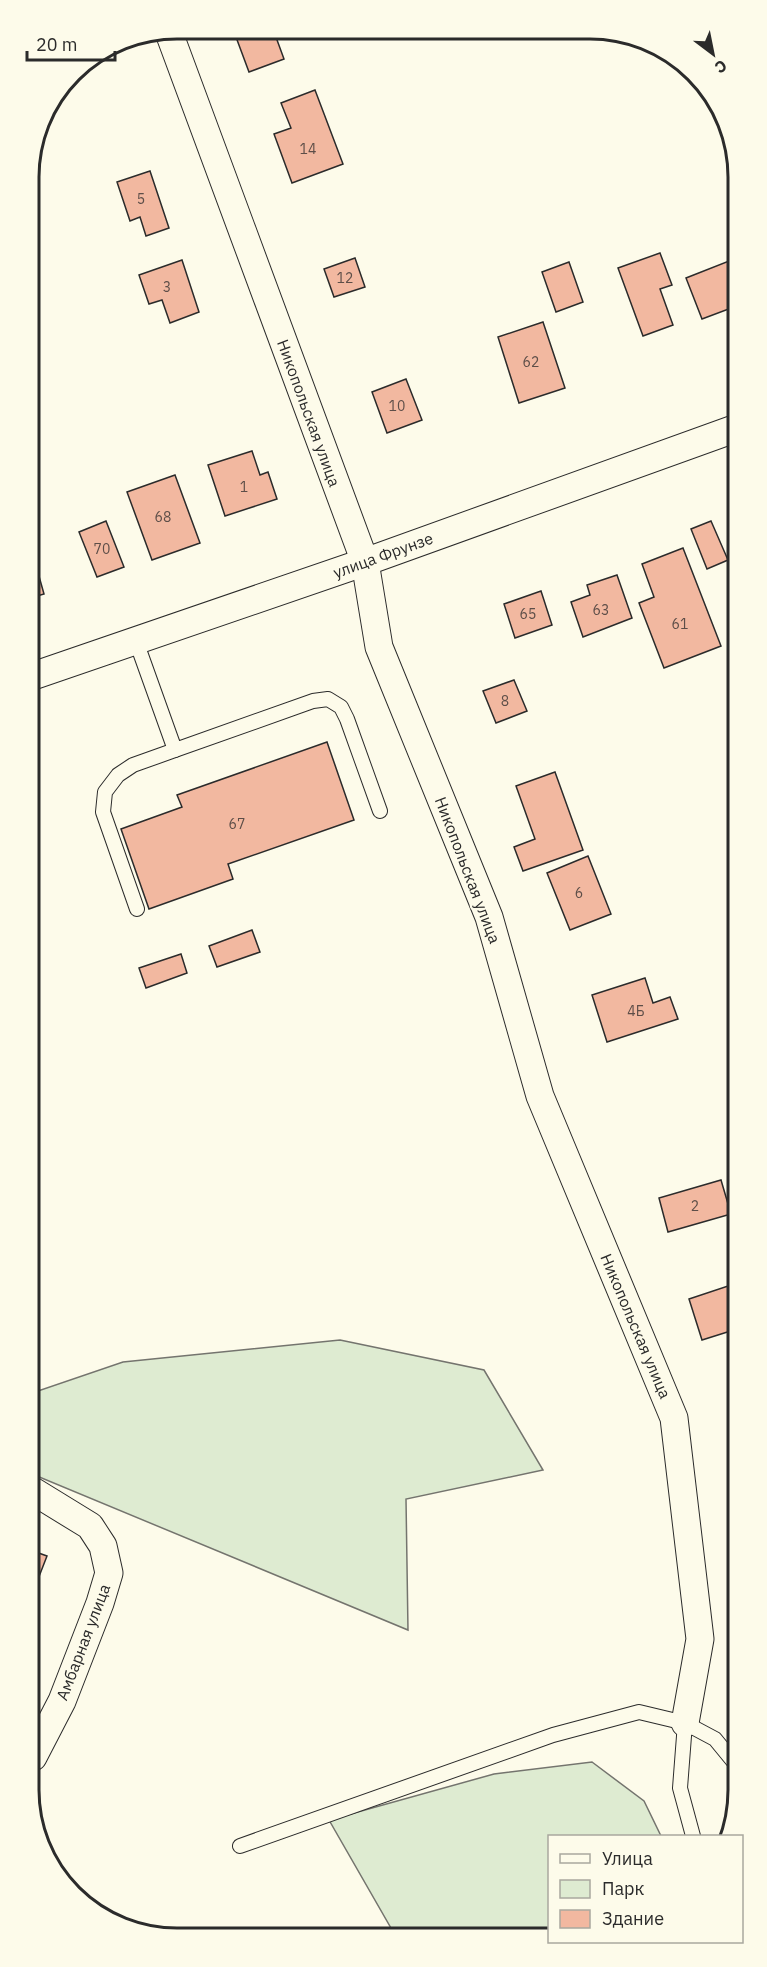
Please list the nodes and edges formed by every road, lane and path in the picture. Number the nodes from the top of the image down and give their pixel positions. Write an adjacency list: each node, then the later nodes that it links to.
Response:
1 (171, 39): 3 (street, Никопольская улица)
2 (728, 431): 3 (street, улица Фрунзе)
3 (365, 562): 4 (street, улица Фрунзе); 10 (street, Никопольская улица)
4 (136, 640): 5 (street, улица Фрунзе); 6 (lane)
5 (39, 674)
6 (175, 750): 7 (lane); 8 (lane)
7 (380, 811)
8 (137, 909)
9 (39, 1495): 11 (street, Амбарная улица)
10 (685, 1723): 12 (lane); 13 (lane); 14 (lane)
11 (39, 1745)
12 (728, 1755)
13 (693, 1835)
14 (240, 1846)

